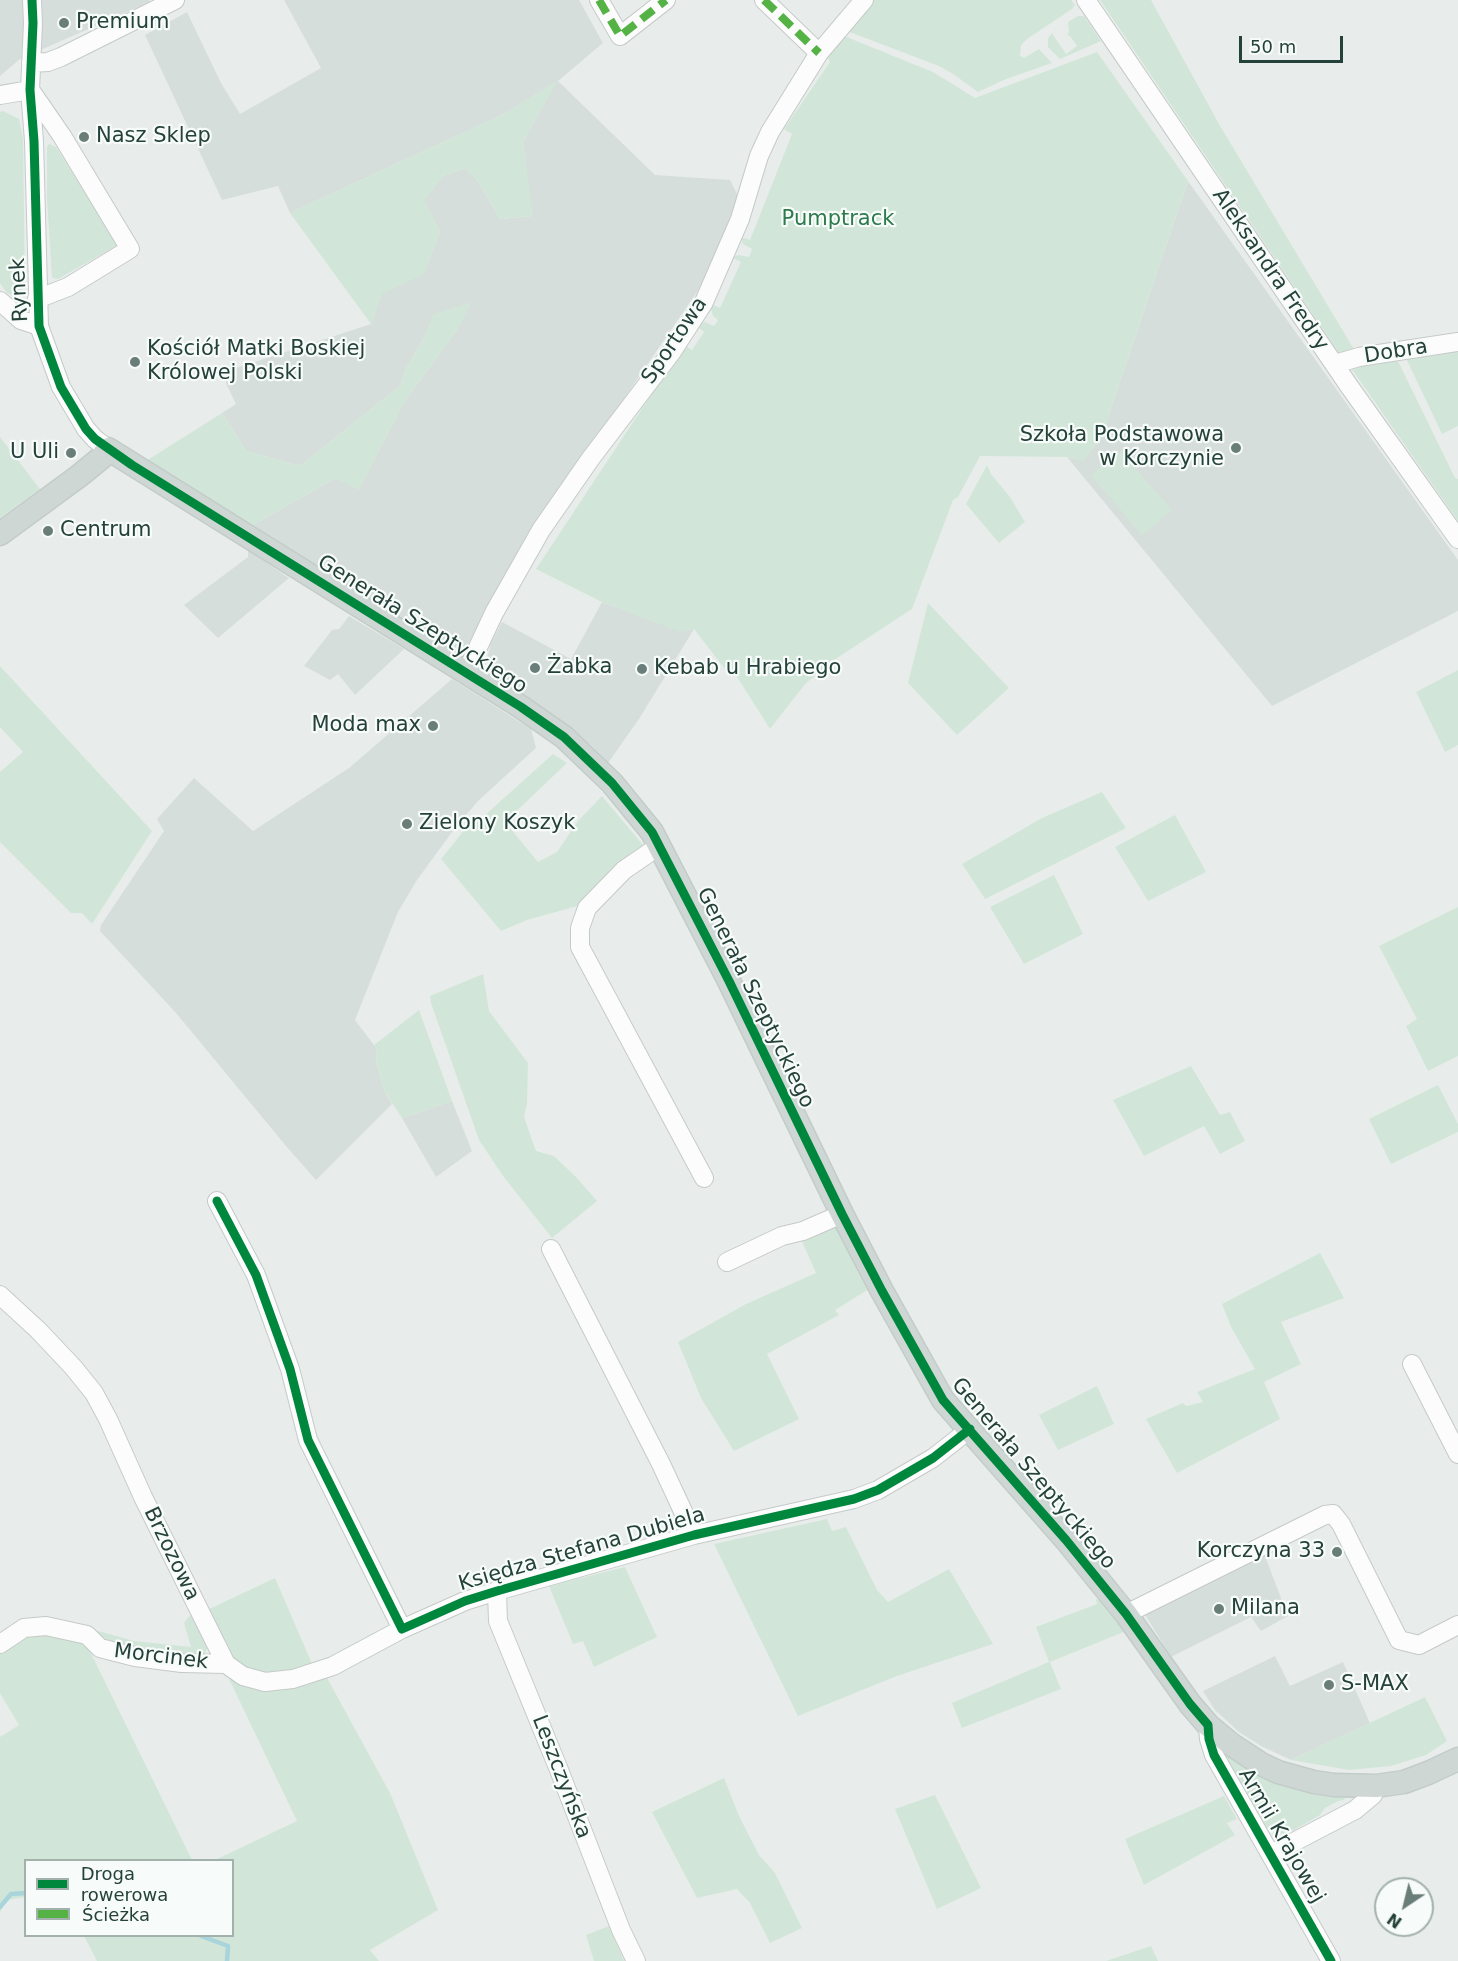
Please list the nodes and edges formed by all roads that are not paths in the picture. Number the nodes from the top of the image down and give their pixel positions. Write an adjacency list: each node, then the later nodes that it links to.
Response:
1 (32, 0): 9 (street, Rynek)
2 (175, 0): 9 (street)
3 (599, 0): 4 (street)
4 (666, 0)
5 (764, 0): 8 (street)
6 (864, 0): 8 (street, Sportowa)
7 (1086, 0): 16 (street, Aleksandra Fredry)
8 (819, 53): 20 (street, Sportowa)
9 (31, 63): 10 (street, Rynek)
10 (30, 90): 11 (street); 12 (street, Rynek); 12 (street, Rynek)
11 (0, 95)
12 (37, 300): 14 (street, Rynek)
13 (0, 301): 14 (street, Rynek)
14 (39, 326): 17 (street, Rynek)
15 (1458, 342): 16 (street, Dobra)
16 (1335, 364): 19 (street, Aleksandra Fredry)
17 (108, 449): 18 (main road); 20 (main road, Generała Szeptyckiego)
18 (0, 534)
19 (1458, 539)
20 (466, 673): 21 (main road, Generała Szeptyckiego)
21 (659, 846): 22 (street); 24 (main road, Generała Szeptyckiego)
22 (704, 1178)
23 (217, 1201): 35 (street)
24 (842, 1214): 26 (street); 29 (main road, Generała Szeptyckiego)
25 (551, 1249): 31 (street)
26 (727, 1262)
27 (0, 1294): 37 (street, Brzozowa)
28 (1412, 1364): 30 (street)
29 (970, 1429): 31 (street, Księdza Stefana Dubiela); 33 (main road, Generała Szeptyckiego)
30 (1458, 1454)
31 (694, 1535): 32 (street, Księdza Stefana Dubiela)
32 (497, 1591): 35 (street, Księdza Stefana Dubiela); 42 (street, Leszczyńska)
33 (1126, 1614): 34 (street); 38 (main road, Generała Szeptyckiego)
34 (1458, 1625)
35 (402, 1629): 37 (street)
36 (0, 1644): 37 (street, Morcinek)
37 (226, 1664)
38 (1209, 1725): 40 (main road, Generała Szeptyckiego); 41 (street, Armii Krajowej)
39 (1458, 1759): 40 (main road, Generała Szeptyckiego)
40 (1377, 1786): 41 (street)
41 (1271, 1854): 43 (street, Armii Krajowej)
42 (636, 1961)
43 (1331, 1961)

